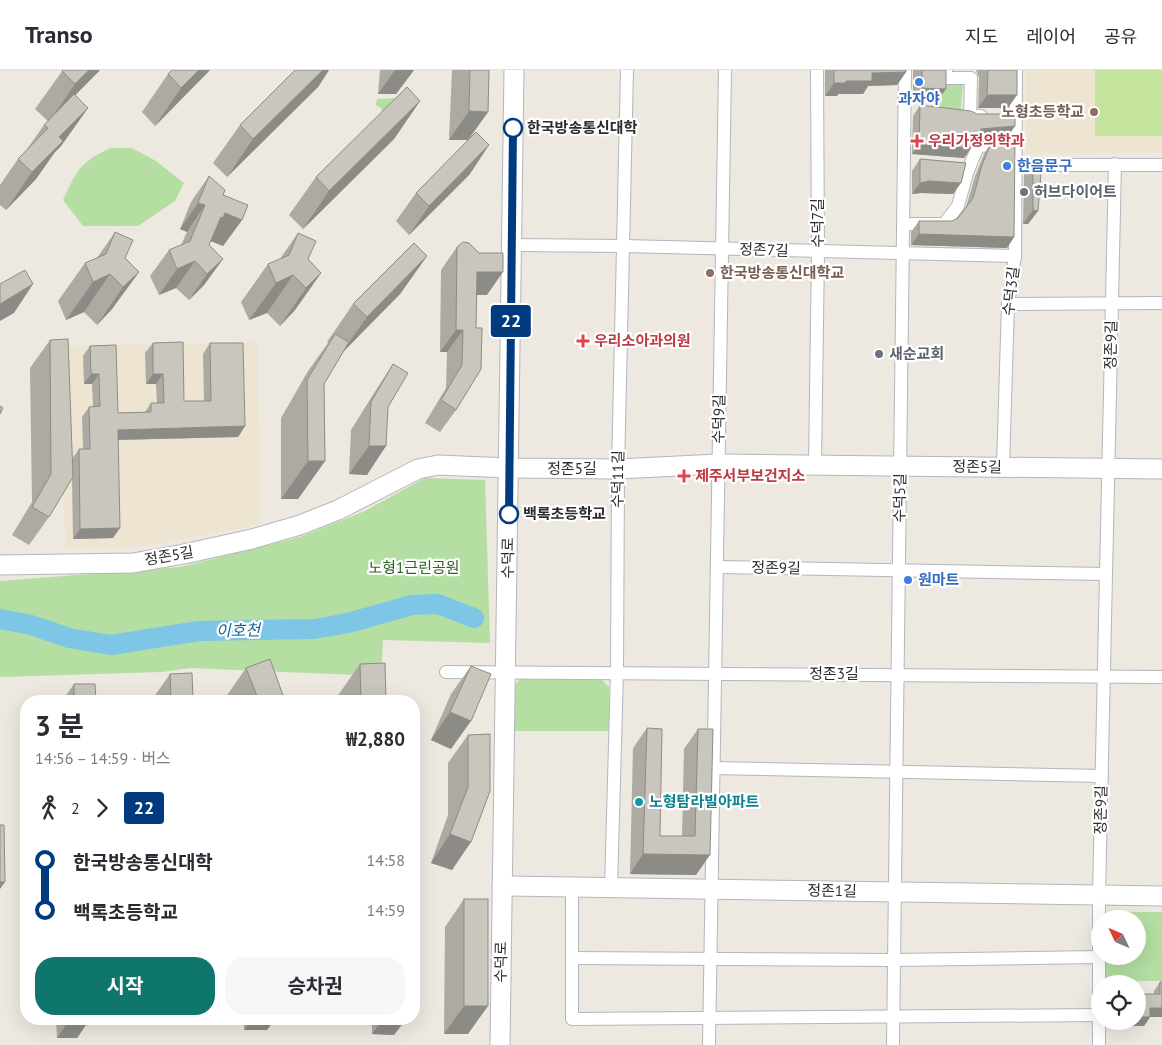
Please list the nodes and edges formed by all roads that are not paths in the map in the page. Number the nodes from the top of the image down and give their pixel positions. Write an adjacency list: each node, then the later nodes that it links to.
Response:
1 (514, 70): 14 (street, 수덕로)
2 (627, 70): 15 (street, 수덕11길)
3 (726, 70): 16 (street, 수덕9길)
4 (817, 70): 17 (street, 수덕7길)
5 (905, 70): 13 (street, 수덕5길)
6 (946, 70): 8 (street)
7 (1016, 70): 8 (street, 수덕3길)
8 (1007, 116): 9 (street, 수덕3길)
9 (1017, 144): 11 (street, 수덕3길); 13 (street)
10 (1115, 164): 11 (street); 12 (street); 22 (street, 정존9길)
11 (1017, 165): 19 (street, 수덕3길)
12 (1162, 165)
13 (904, 224): 18 (street, 수덕5길)
14 (512, 245): 15 (street, 정존7길); 27 (street, 수덕로)
15 (624, 246): 16 (street, 정존7길); 29 (street, 수덕11길)
16 (722, 249): 17 (street, 정존7길); 23 (street, 수덕9길)
17 (818, 252): 18 (street, 정존7길); 24 (street, 수덕7길)
18 (903, 254): 19 (street, 정존7길); 25 (street, 수덕5길)
19 (1016, 256): 21 (street, 수덕3길)
20 (1162, 303): 22 (street)
21 (1008, 304): 22 (street); 26 (street, 수덕3길)
22 (1112, 304): 28 (street, 정존9길)
23 (718, 464): 24 (street, 정존5길); 29 (street, 정존5길); 32 (street, 수덕9길)
24 (815, 465): 25 (street, 정존5길)
25 (901, 466): 26 (street, 정존5길); 33 (street, 수덕5길)
26 (1003, 467): 28 (street, 정존5길)
27 (509, 468): 29 (street, 정존5길); 31 (street, 정존5길); 36 (street, 수덕로)
28 (1108, 468): 30 (street, 정존5길); 34 (street, 정존9길)
29 (618, 469): 37 (street, 수덕11길)
30 (1162, 469)
31 (0, 565)
32 (717, 567): 33 (street, 정존9길); 38 (street, 수덕9길)
33 (899, 570): 34 (street, 정존9길); 39 (street, 수덕5길)
34 (1106, 574): 40 (street, 정존9길)
35 (446, 672): 36 (street, 정존3길)
36 (506, 672): 37 (street, 정존3길); 45 (street, 수덕로)
37 (617, 672): 38 (street, 정존3길); 47 (street, 수덕11길)
38 (715, 674): 39 (street, 정존3길); 42 (street, 수덕9길)
39 (898, 674): 40 (street, 정존3길); 43 (street, 수덕5길)
40 (1104, 676): 41 (street, 정존3길); 44 (street, 정존9길)
41 (1162, 677)
42 (713, 768): 43 (street); 48 (street, 수덕9길)
43 (897, 772): 44 (street); 49 (street, 수덕5길)
44 (1102, 776): 50 (street, 정존9길)
45 (502, 886): 46 (street, 정존1길); 61 (street, 수덕로)
46 (572, 887): 47 (street, 정존1길); 54 (street)
47 (611, 888): 48 (street, 정존1길)
48 (711, 889): 49 (street, 정존1길); 55 (street, 수덕9길)
49 (894, 892): 50 (street, 정존1길); 56 (street, 수덕5길)
50 (1099, 895): 51 (street, 정존1길); 52 (street, 정존9길)
51 (1162, 896)
52 (1099, 910)
53 (1091, 957): 56 (street)
54 (572, 958): 55 (street); 59 (street)
55 (710, 959): 56 (street); 59 (street, 수덕9길)
56 (894, 960): 58 (street, 수덕5길)
57 (1091, 1015): 58 (street)
58 (893, 1016): 59 (street); 63 (street, 수덕5길)
59 (709, 1018): 62 (street, 수덕9길)
60 (1099, 1030): 64 (street, 정존9길)
61 (500, 1045)
62 (709, 1045)
63 (893, 1045)
64 (1099, 1045)

